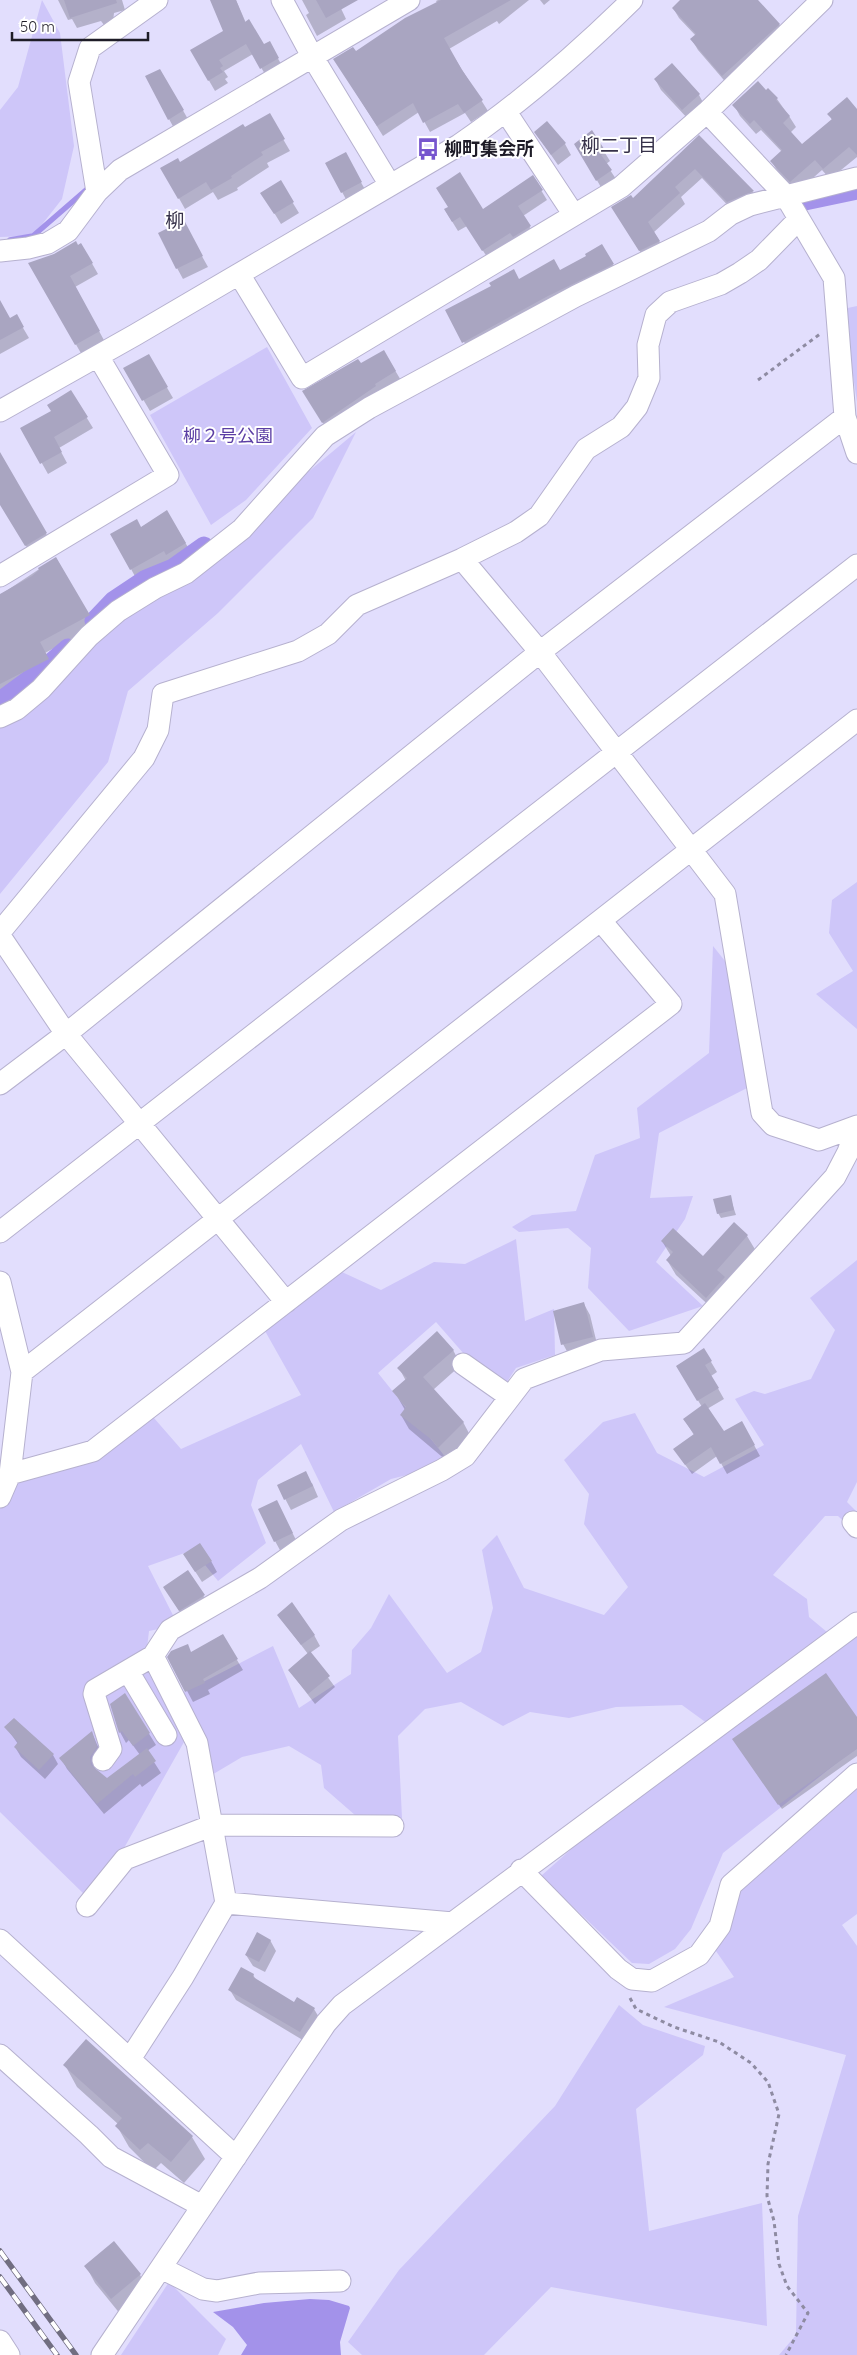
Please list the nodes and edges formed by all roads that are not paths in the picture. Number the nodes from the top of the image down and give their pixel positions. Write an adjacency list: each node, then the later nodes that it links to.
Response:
1 (282, 0): 6 (street)
2 (409, 0): 6 (street)
3 (822, 0): 8 (street)
4 (147, 3): 11 (street)
5 (623, 3): 7 (street)
6 (312, 56): 10 (street); 11 (street)
7 (506, 112): 10 (street); 13 (street)
8 (707, 112): 12 (street); 13 (street)
9 (857, 178): 12 (street)
10 (390, 185): 16 (street)
11 (97, 192): 15 (street)
12 (786, 195): 14 (street); 25 (street)
13 (574, 215): 16 (street)
14 (799, 219): 19 (street); 21 (street)
15 (0, 251)
16 (239, 274): 17 (street)
17 (98, 356): 18 (street); 23 (street)
18 (0, 411)
19 (846, 417): 20 (street); 24 (street)
20 (857, 453)
21 (462, 559): 24 (street); 30 (street)
22 (857, 565): 27 (street)
23 (0, 576)
24 (540, 652): 27 (street); 32 (street)
25 (0, 718)
26 (857, 720): 28 (street)
27 (616, 751): 28 (street); 34 (street)
28 (692, 848): 29 (street); 35 (street)
29 (601, 921): 36 (street); 39 (street)
30 (0, 932)
31 (0, 936): 32 (street)
32 (66, 1034): 33 (street); 34 (street)
33 (0, 1084)
34 (140, 1125): 36 (street); 37 (street)
35 (857, 1126): 42 (street)
36 (217, 1220): 39 (street); 41 (street)
37 (0, 1232)
38 (0, 1282): 41 (street)
39 (286, 1302): 43 (street)
40 (463, 1364): 42 (street)
41 (22, 1372): 43 (street)
42 (510, 1397): 46 (street)
43 (10, 1474): 44 (street)
44 (0, 1497)
45 (857, 1623): 53 (street)
46 (153, 1656): 47 (street); 51 (street)
47 (128, 1671): 48 (street); 49 (street)
48 (166, 1735)
49 (102, 1760)
50 (857, 1774): 53 (street)
51 (213, 1825): 52 (street); 54 (street); 55 (street)
52 (393, 1826)
53 (521, 1870): 56 (street)
54 (226, 1903): 56 (street); 59 (street)
55 (86, 1906)
56 (453, 1923): 60 (street)
57 (0, 1940): 59 (street)
58 (0, 2056): 61 (street)
59 (130, 2059): 60 (street)
60 (236, 2157): 61 (street)
61 (202, 2206): 62 (street)
62 (161, 2268): 63 (street); 66 (street)
63 (340, 2281)
64 (0, 2342): 65 (street)
65 (9, 2355)
66 (102, 2355)

